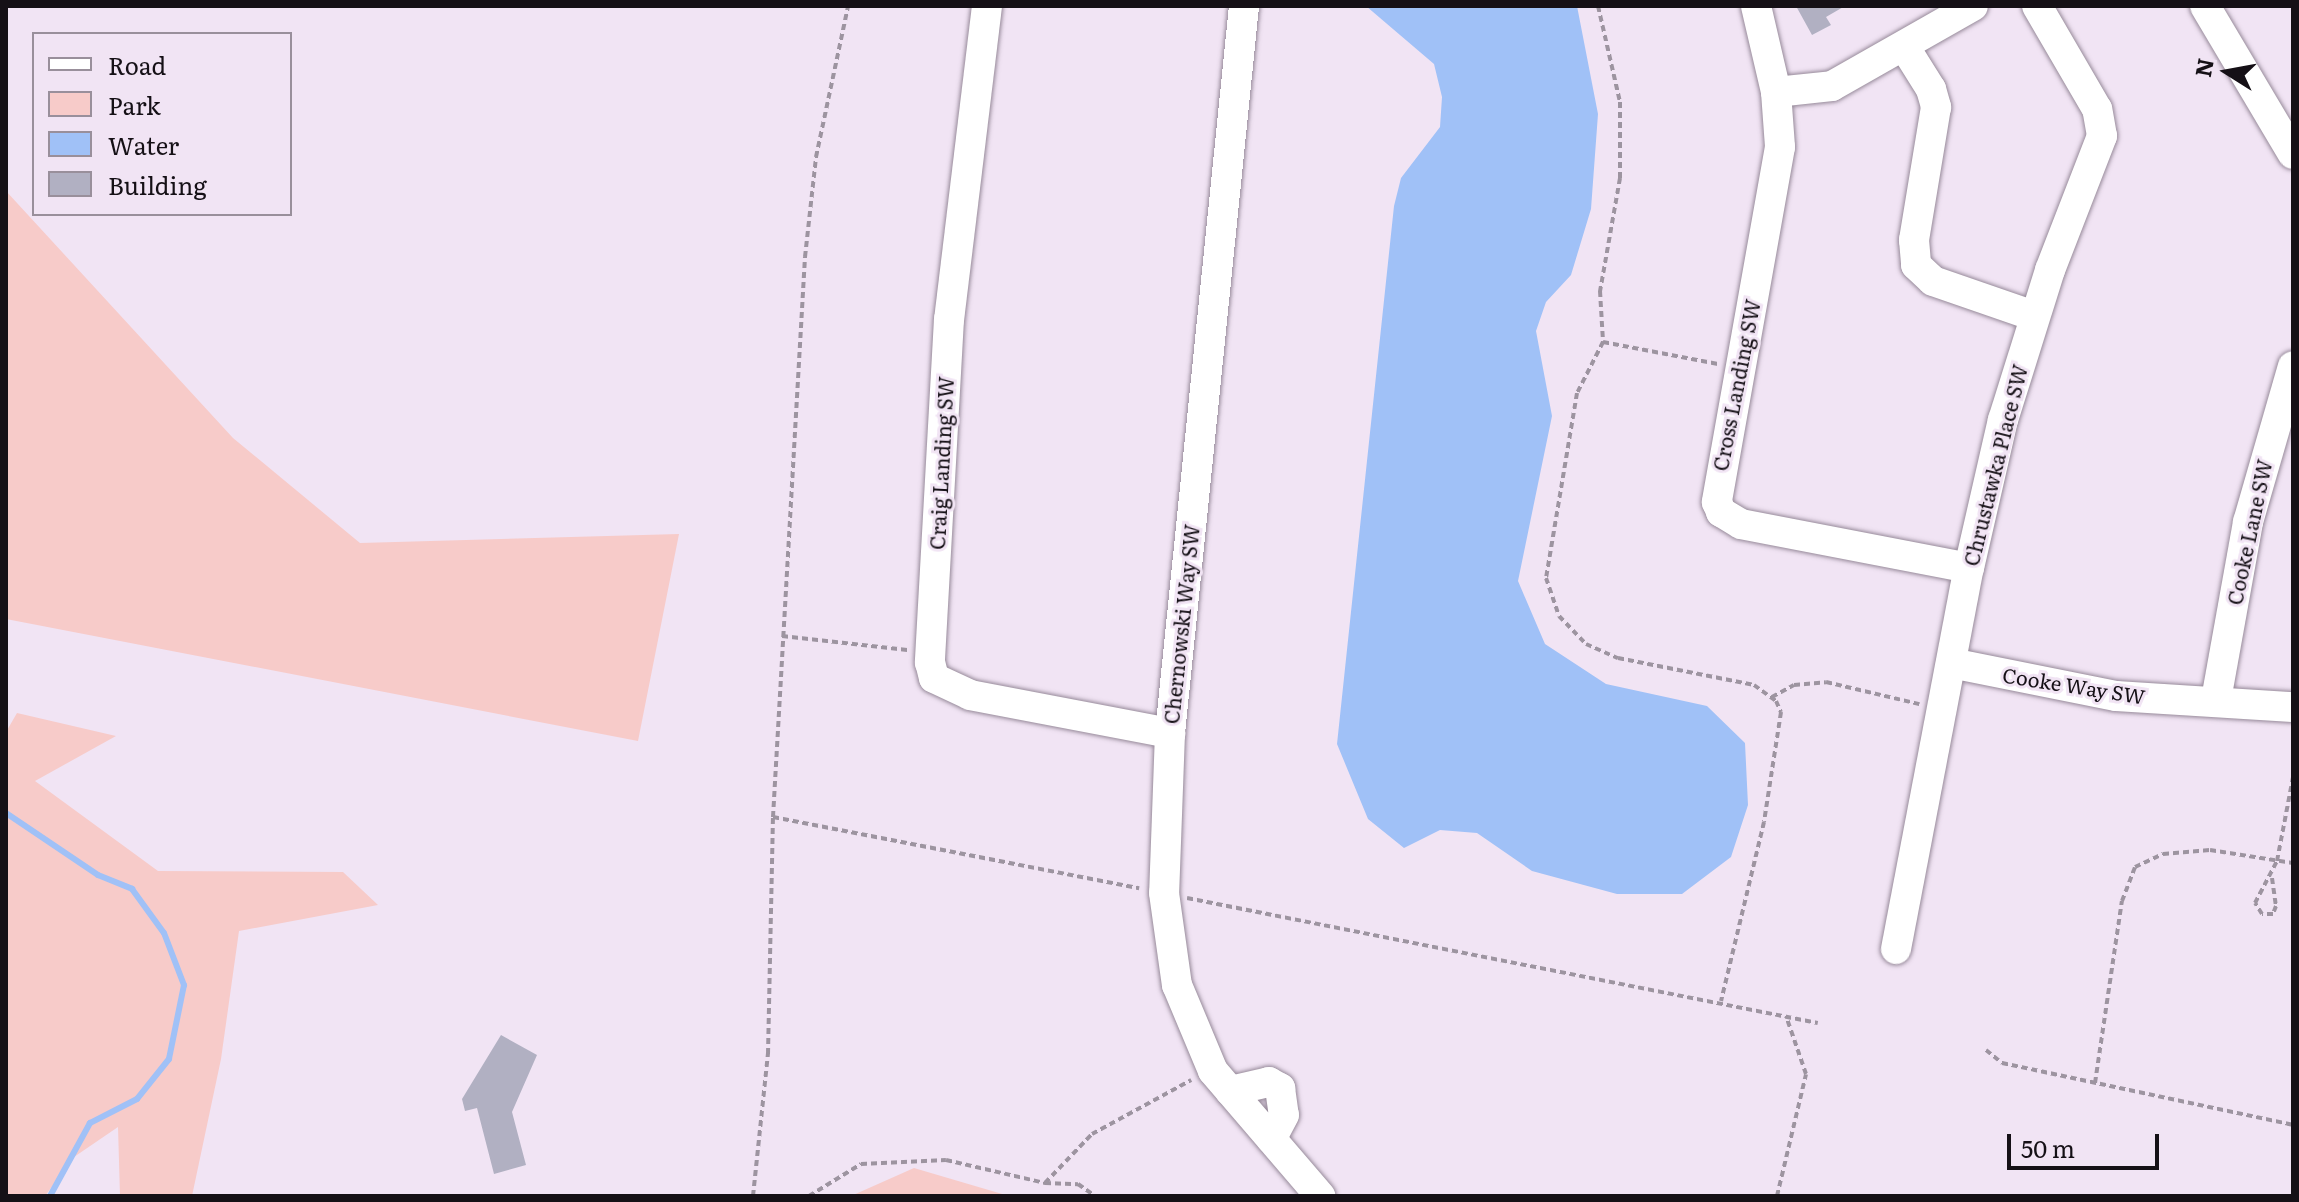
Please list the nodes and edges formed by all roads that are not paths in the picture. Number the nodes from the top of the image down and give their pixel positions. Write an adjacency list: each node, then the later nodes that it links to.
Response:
1 (987, 6): 16 (street, Craig Landing SW)
2 (1244, 6): 16 (street, Chernowski Way SW)
3 (1756, 6): 8 (street, Cross Landing SW)
4 (1973, 6): 7 (street)
5 (2037, 6): 10 (street, Chrustawka Place SW)
6 (2205, 6): 9 (street)
7 (1904, 46): 8 (street); 10 (street)
8 (1776, 92): 12 (street, Cross Landing SW)
9 (2293, 154)
10 (2034, 316): 12 (street, Chrustawka Place SW)
11 (2293, 366): 14 (street, Cooke Lane SW)
12 (1969, 568): 13 (street, Chrustawka Place SW)
13 (1951, 663): 14 (street, Cooke Way SW); 17 (street, Chrustawka Place SW)
14 (2216, 700): 15 (street, Cooke Way SW)
15 (2293, 707)
16 (1170, 733): 18 (street, Chernowski Way SW)
17 (1896, 949)
18 (1320, 1196)

